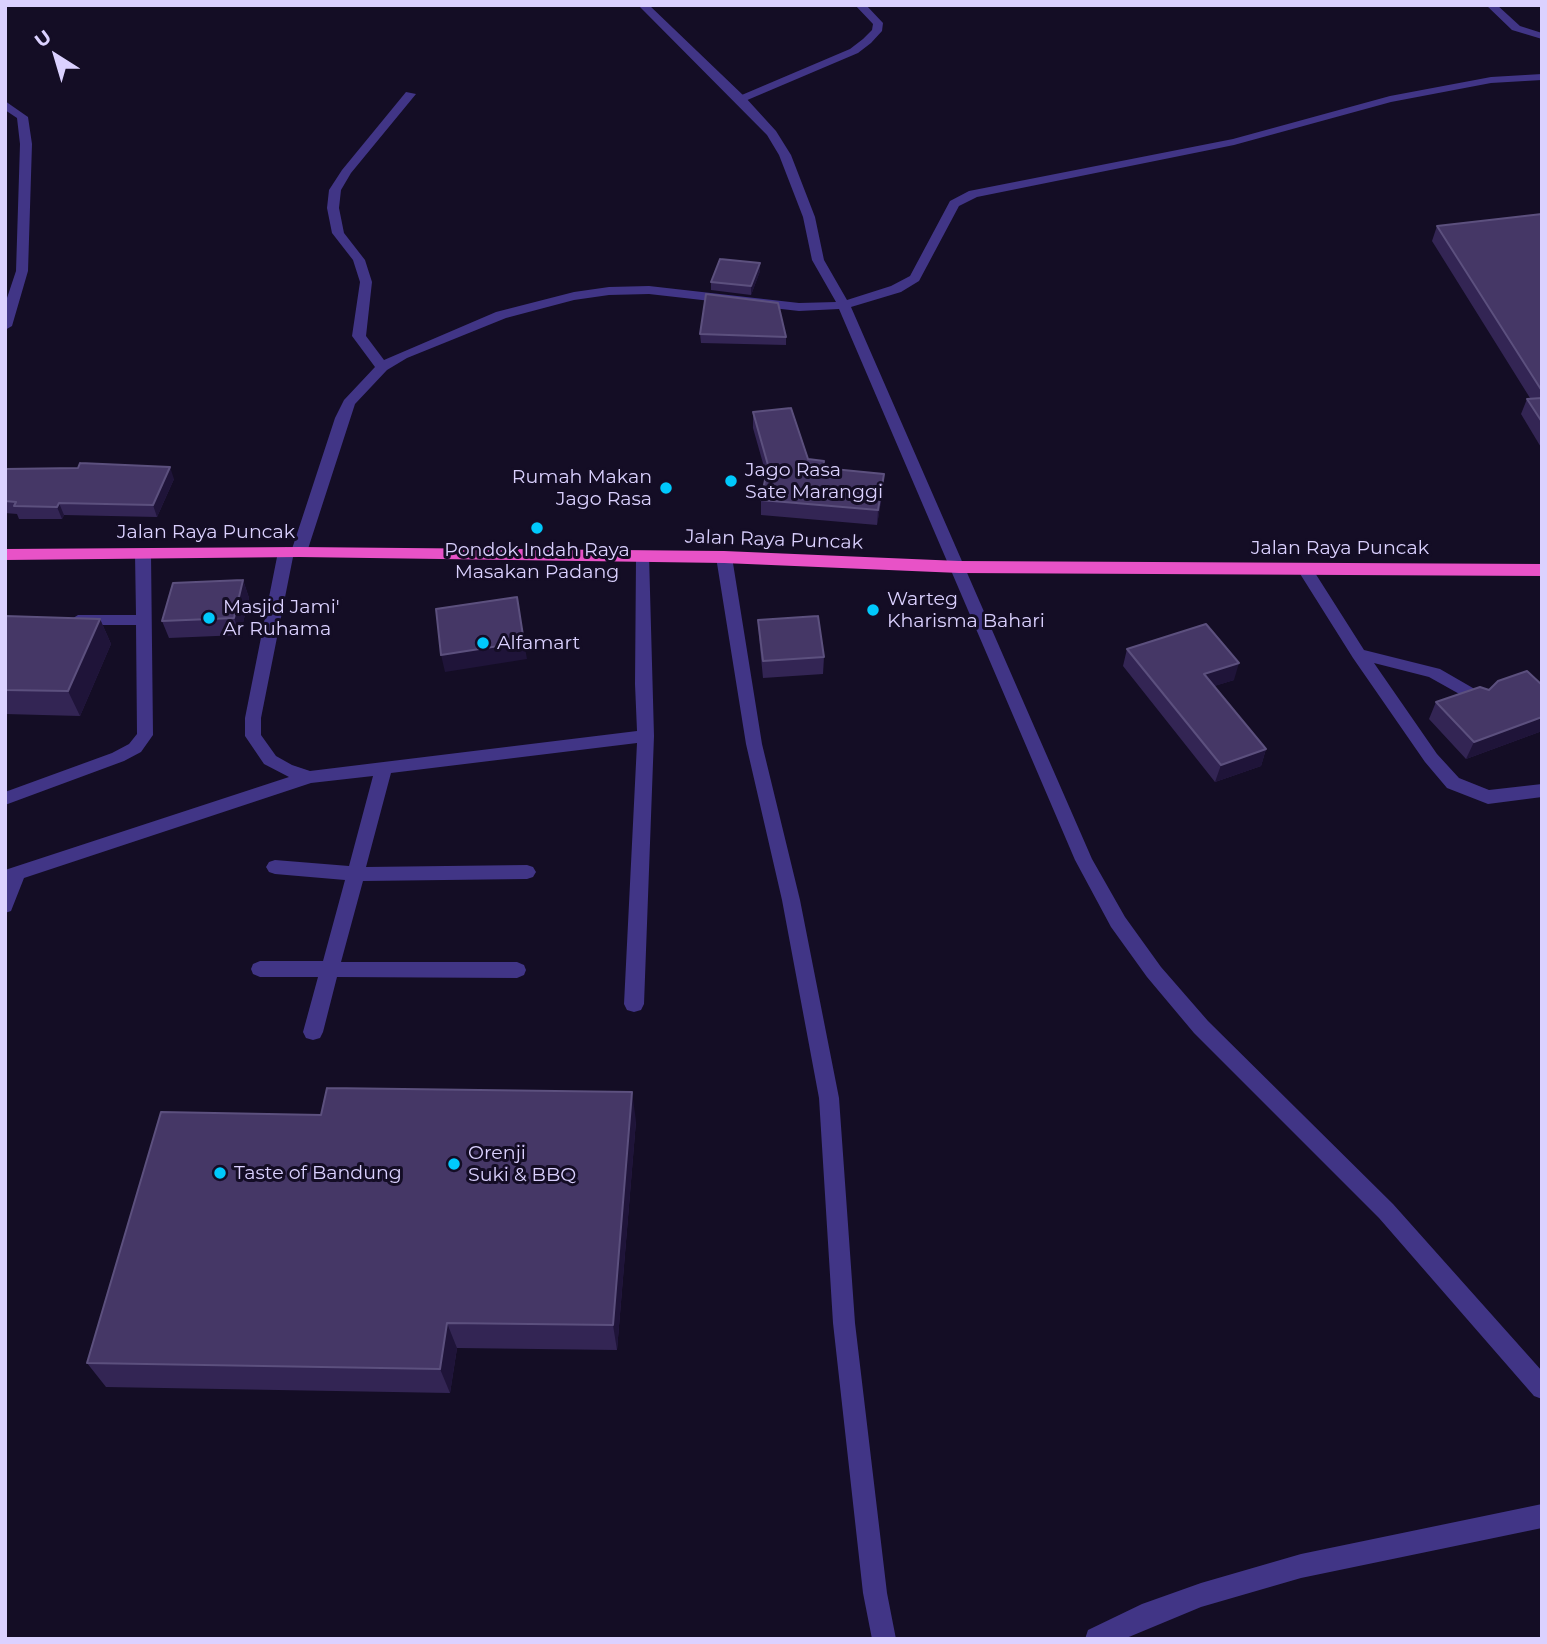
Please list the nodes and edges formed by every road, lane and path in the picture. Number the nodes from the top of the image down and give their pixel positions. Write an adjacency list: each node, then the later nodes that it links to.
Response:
1 (643, 5): 7 (street)
2 (860, 5): 7 (street)
3 (1491, 5): 4 (street)
4 (1542, 36)
5 (1542, 76): 9 (street)
6 (410, 94): 11 (street)
7 (741, 99): 9 (street)
8 (5, 104): 10 (street)
9 (844, 305): 11 (street); 17 (street)
10 (5, 327)
11 (382, 367): 12 (street)
12 (292, 552): 13 (highway, Jalan Raya Puncak); 16 (highway, Jalan Raya Puncak); 26 (street)
13 (143, 554): 14 (highway, Jalan Raya Puncak); 21 (street)
14 (5, 555)
15 (724, 558): 16 (highway, Jalan Raya Puncak); 17 (highway, Jalan Raya Puncak); 41 (street)
16 (644, 559): 24 (street)
17 (959, 567): 18 (highway, Jalan Raya Puncak); 39 (street)
18 (1305, 569): 19 (highway, Jalan Raya Puncak); 22 (street)
19 (1542, 570)
20 (61, 620): 21 (street)
21 (144, 620): 28 (street)
22 (1359, 654): 23 (street); 27 (street)
23 (1479, 699)
24 (646, 736): 25 (street); 37 (street)
25 (384, 768): 26 (street); 31 (street)
26 (310, 777): 32 (street)
27 (1542, 790)
28 (5, 799)
29 (275, 867): 31 (street)
30 (527, 872): 31 (street)
31 (356, 874): 36 (street)
32 (11, 875): 33 (street)
33 (5, 906)
34 (260, 969): 36 (street)
35 (517, 970): 36 (street)
36 (330, 971): 38 (street)
37 (634, 1004)
38 (313, 1032)
39 (1542, 1388)
40 (1542, 1516): 42 (street)
41 (884, 1639)
42 (1097, 1639)

